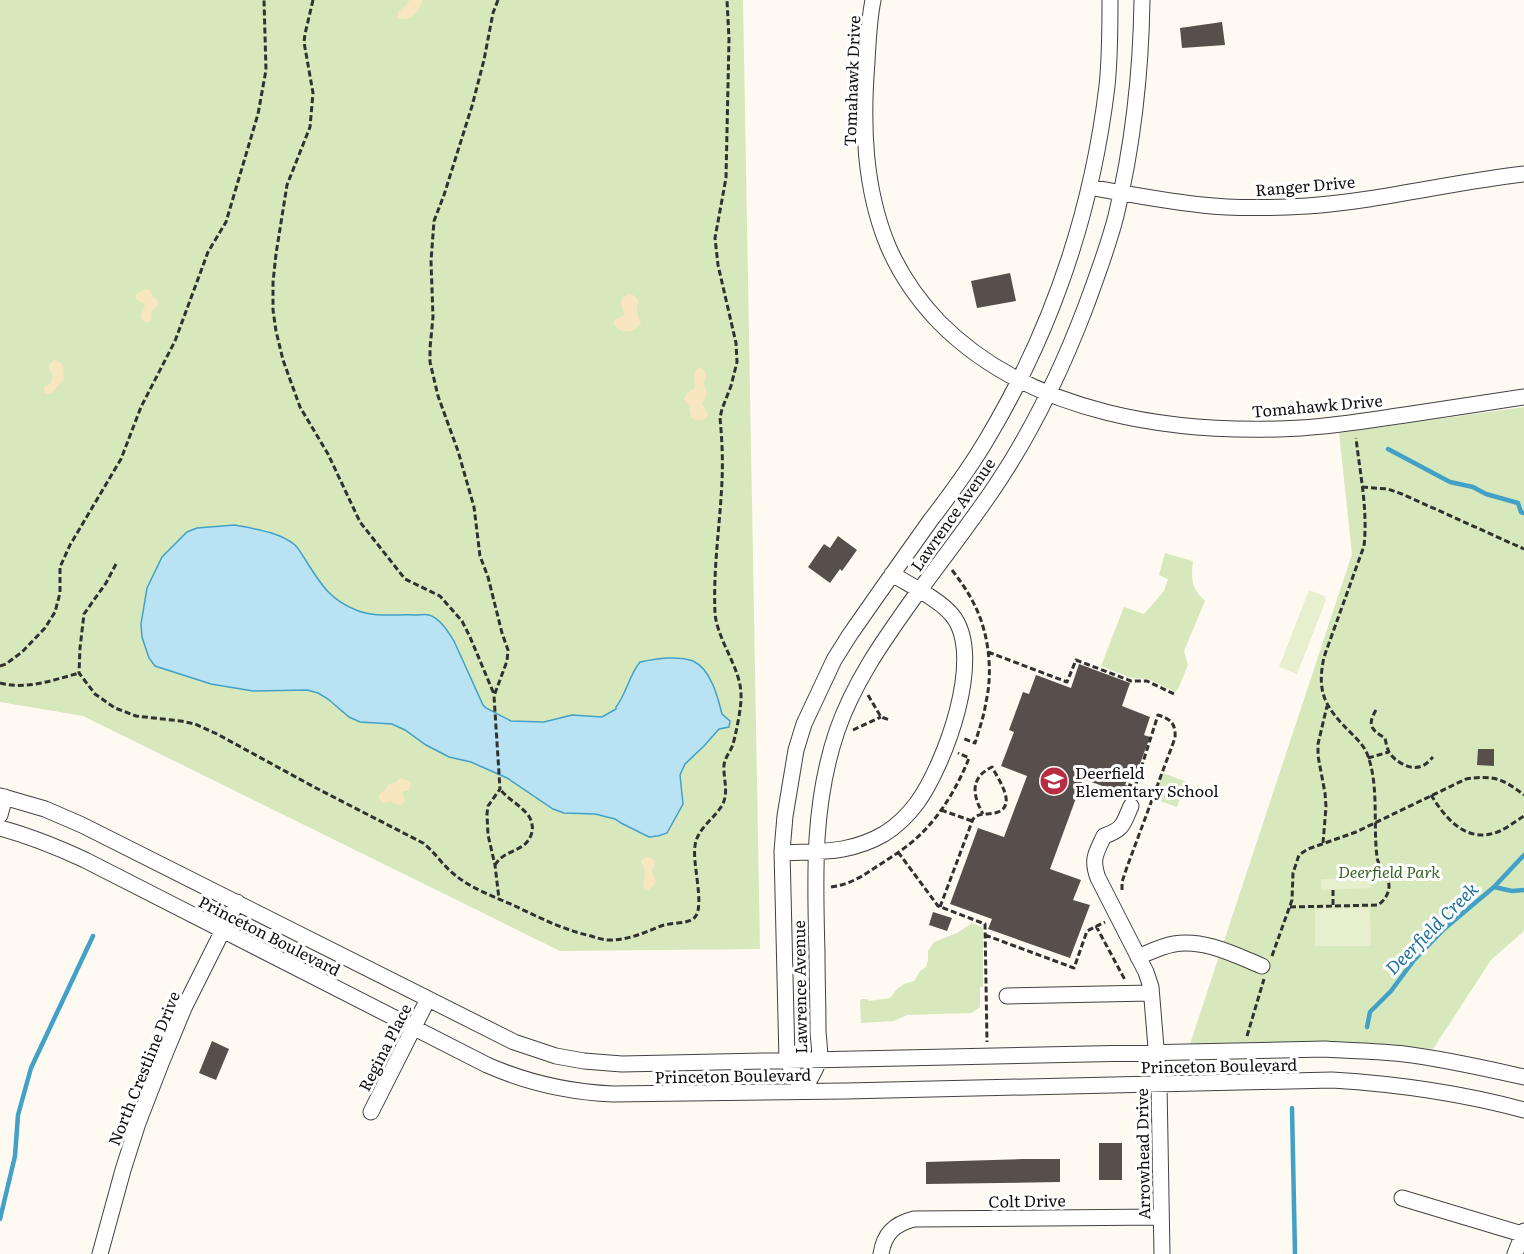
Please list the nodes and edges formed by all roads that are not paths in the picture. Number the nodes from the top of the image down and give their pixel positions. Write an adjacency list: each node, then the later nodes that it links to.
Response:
1 (873, 0): 7 (street, Tomahawk Drive)
2 (1110, 0): 5 (street, Lawrence Avenue)
3 (1142, 0): 6 (street, Lawrence Avenue)
4 (1524, 174): 6 (street, Ranger Drive)
5 (1089, 187): 6 (street, Ranger Drive); 7 (street, Lawrence Avenue)
6 (1120, 193): 8 (street, Lawrence Avenue)
7 (1018, 380): 8 (street, Tomahawk Drive); 10 (street, Lawrence Avenue)
8 (1048, 395): 9 (street, Tomahawk Drive); 11 (street, Lawrence Avenue)
9 (1524, 397)
10 (892, 574): 11 (street); 17 (street, Lawrence Avenue)
11 (919, 591): 16 (street, Lawrence Avenue); 16 (street)
12 (3, 797): 14 (street); 18 (street, Princeton Boulevard)
13 (1126, 801): 20 (street, Arrowhead Drive)
14 (0, 815)
15 (0, 828): 19 (street, Princeton Boulevard)
16 (816, 852): 17 (street); 27 (street, Lawrence Avenue)
17 (782, 853): 28 (street, Lawrence Avenue)
18 (237, 902): 19 (street, North Crestline Drive); 24 (street, Princeton Boulevard)
19 (222, 931): 25 (street, Princeton Boulevard); 37 (street, North Crestline Drive)
20 (1138, 957): 21 (street); 22 (street, Arrowhead Drive)
21 (1267, 964)
22 (1151, 993): 23 (street); 26 (street, Arrowhead Drive)
23 (1007, 996)
24 (428, 999): 25 (street, Regina Place); 28 (street, Princeton Boulevard)
25 (414, 1028): 31 (street, Princeton Boulevard); 33 (street, Regina Place)
26 (1157, 1053): 27 (street, Princeton Boulevard); 29 (street, Princeton Boulevard); 30 (street, Arrowhead Drive)
27 (819, 1059): 28 (street, Princeton Boulevard); 31 (street, Lawrence Avenue)
28 (787, 1060): 31 (street, Lawrence Avenue)
29 (1524, 1077)
30 (1159, 1084): 31 (street, Princeton Boulevard); 32 (street, Princeton Boulevard); 35 (street, Arrowhead Drive)
31 (804, 1091)
32 (1524, 1110)
33 (371, 1112)
34 (1402, 1198): 36 (street)
35 (1161, 1217): 38 (street, Colt Drive); 39 (street, Arrowhead Drive)
36 (1523, 1232): 40 (street)
37 (100, 1254)
38 (881, 1254)
39 (1162, 1254)
40 (1515, 1254)

